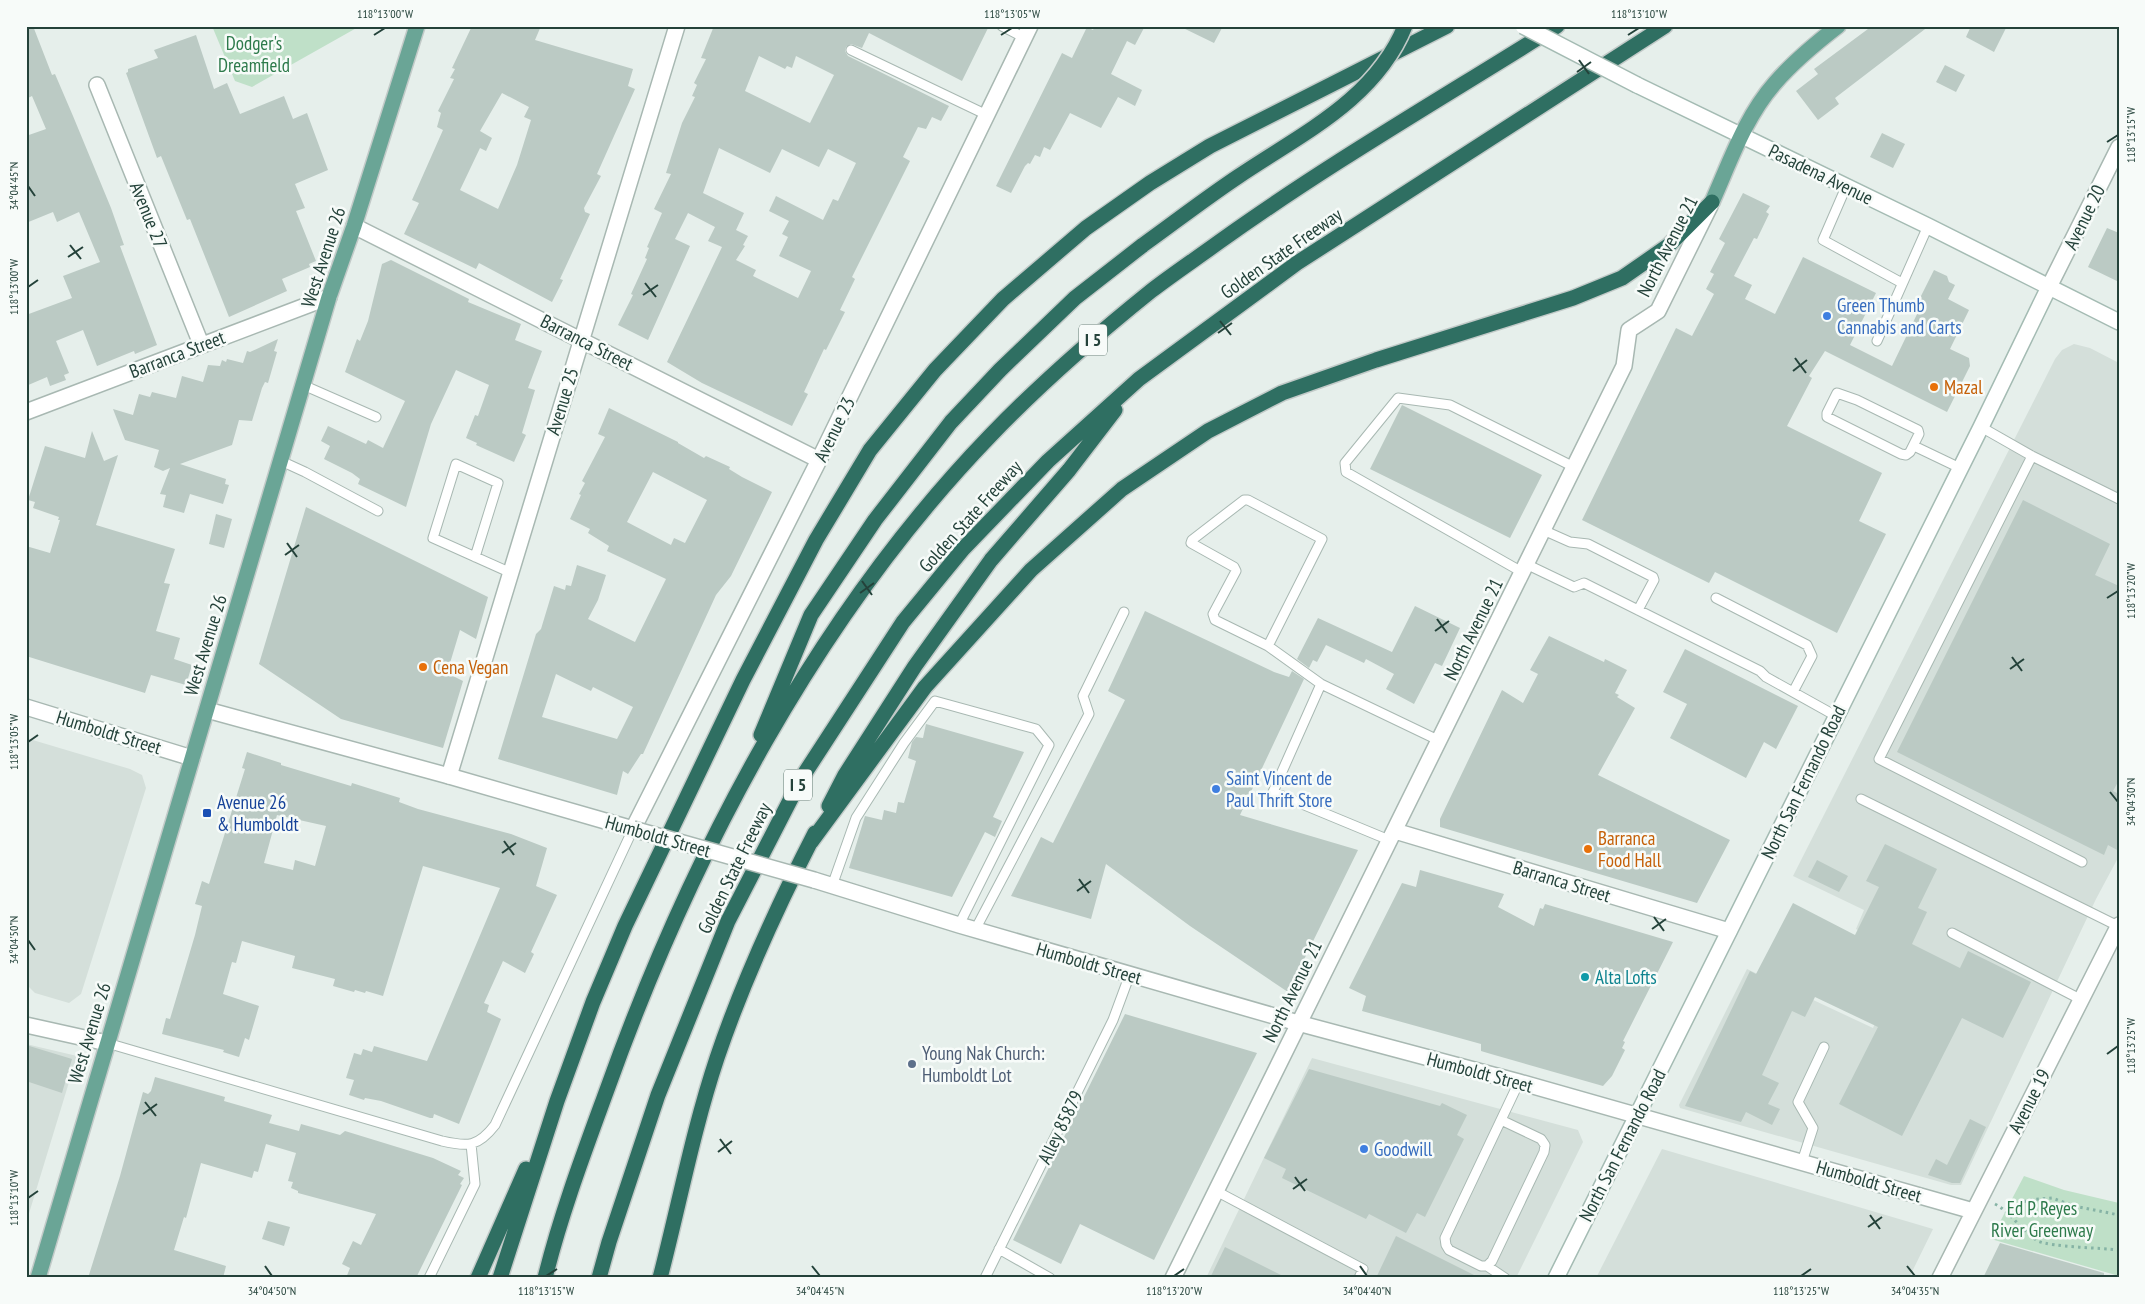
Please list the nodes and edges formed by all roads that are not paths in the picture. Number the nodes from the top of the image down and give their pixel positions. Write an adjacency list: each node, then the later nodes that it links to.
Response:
1 (417, 26): 18 (main road, West Avenue 26)
2 (677, 26): 24 (street, Avenue 25)
3 (1002, 26): 10 (lane)
4 (1406, 26): 56 (highway, bridge)
5 (1447, 26): 75 (highway)
6 (1523, 26): 14 (street, Pasadena Avenue, bridge)
7 (1557, 26): 56 (highway, Golden State Freeway / I 5)
8 (1665, 26): 27 (highway, Golden State Freeway / I 5)
9 (1838, 26): 14 (main road, North Avenue 21)
10 (1027, 32): 13 (street, Avenue 23)
11 (851, 50): 13 (lane)
12 (97, 85): 26 (street, Avenue 27)
13 (987, 115): 34 (street, Avenue 23)
14 (1741, 136): 16 (street, Pasadena Avenue); 17 (main road, North Avenue 21)
15 (2119, 146): 21 (street, Avenue 20)
16 (1846, 187): 19 (street, Pasadena Avenue); 20 (lane)
17 (1712, 202): 36 (street, North Avenue 21); 60 (highway)
18 (354, 226): 22 (main road, West Avenue 26); 24 (street, Barranca Street)
19 (1928, 226): 20 (lane); 21 (street, Pasadena Avenue)
20 (1902, 283): 25 (lane)
21 (2049, 286): 23 (street, Pasadena Avenue); 31 (street, North San Fernando Road)
22 (329, 297): 26 (street, Barranca Street); 28 (main road, West Avenue 26)
23 (2119, 322)
24 (581, 339): 34 (street, Barranca Street); 43 (street, Avenue 25)
25 (1877, 341)
26 (201, 344): 29 (street, Barranca Street)
27 (1139, 379): 60 (highway); 90 (highway, Golden State Freeway / I 5)
28 (303, 385): 30 (lane); 35 (main road, West Avenue 26)
29 (26, 412)
30 (376, 417)
31 (1981, 427): 33 (lane); 37 (street, North San Fernando Road)
32 (1914, 446): 32 (lane); 37 (lane)
33 (2032, 456): 38 (lane); 61 (lane)
34 (819, 460): 58 (street, Avenue 23)
35 (281, 462): 39 (lane); 51 (main road, West Avenue 26)
36 (1574, 467): 40 (street, North Avenue 21); 42 (lane)
37 (1960, 468): 52 (street, North San Fernando Road)
38 (2119, 499)
39 (378, 511)
40 (1543, 530): 42 (street, North Avenue 21); 45 (lane)
41 (475, 557): 41 (lane); 43 (lane)
42 (1524, 568): 45 (lane); 53 (street, North Avenue 21)
43 (510, 573): 55 (street, Avenue 25)
44 (1716, 598): 49 (lane)
45 (1638, 610): 49 (lane)
46 (1124, 612): 65 (lane)
47 (1268, 646): 47 (lane); 48 (lane)
48 (1321, 684): 53 (lane); 59 (lane)
49 (1793, 692): 52 (lane)
50 (26, 707): 54 (street, Humboldt Street)
51 (207, 710): 54 (main road, West Avenue 26); 55 (street, Humboldt Street)
52 (1836, 716): 66 (street, North San Fernando Road)
53 (1440, 740): 59 (street, North Avenue 21)
54 (192, 758): 72 (main road, West Avenue 26)
55 (449, 776): 58 (street, Humboldt Street)
56 (744, 776): 89 (highway, Golden State Freeway / I 5)
57 (1861, 799): 64 (lane)
58 (633, 829): 62 (street, Humboldt Street, bridge); 78 (lane)
59 (1392, 835): 66 (street, Barranca Street); 70 (street, North Avenue 21)
60 (811, 842): 84 (highway)
61 (2082, 862)
62 (832, 886): 63 (street, Humboldt Street); 63 (lane)
63 (959, 925): 65 (street, Humboldt Street)
64 (2119, 925): 69 (street, Avenue 19)
65 (975, 930): 68 (street, Humboldt Street)
66 (1729, 931): 76 (street, North San Fernando Road)
67 (1952, 933): 69 (lane)
68 (1130, 974): 70 (street, Humboldt Street); 82 (lane, Alley 85879)
69 (2080, 999): 81 (street, Avenue 19)
70 (1298, 1022): 74 (street, Humboldt Street); 80 (street, North Avenue 21)
71 (26, 1026): 72 (street)
72 (107, 1043): 78 (lane); 85 (main road, West Avenue 26)
73 (1824, 1048): 79 (lane)
74 (1519, 1082): 76 (street, Humboldt Street); 77 (lane)
75 (557, 1101): 87 (highway); 88 (highway)
76 (1635, 1117): 79 (street, Humboldt Street); 96 (street, North San Fernando Road)
77 (1501, 1120): 83 (lane); 83 (lane)
78 (470, 1144): 86 (lane)
79 (1802, 1162): 81 (street, Humboldt Street)
80 (1216, 1191): 93 (street, North Avenue 21); 94 (lane)
81 (1973, 1211): 97 (street, Avenue 19)
82 (1000, 1249): 91 (lane, Alley 85879); 92 (lane)
83 (1487, 1266): 95 (lane)
84 (662, 1274)
85 (38, 1278)
86 (429, 1278)
87 (478, 1278)
88 (500, 1278)
89 (545, 1278)
90 (599, 1278)
91 (986, 1278)
92 (1050, 1278)
93 (1173, 1278)
94 (1359, 1278)
95 (1505, 1278)
96 (1556, 1278)
97 (1940, 1278)

